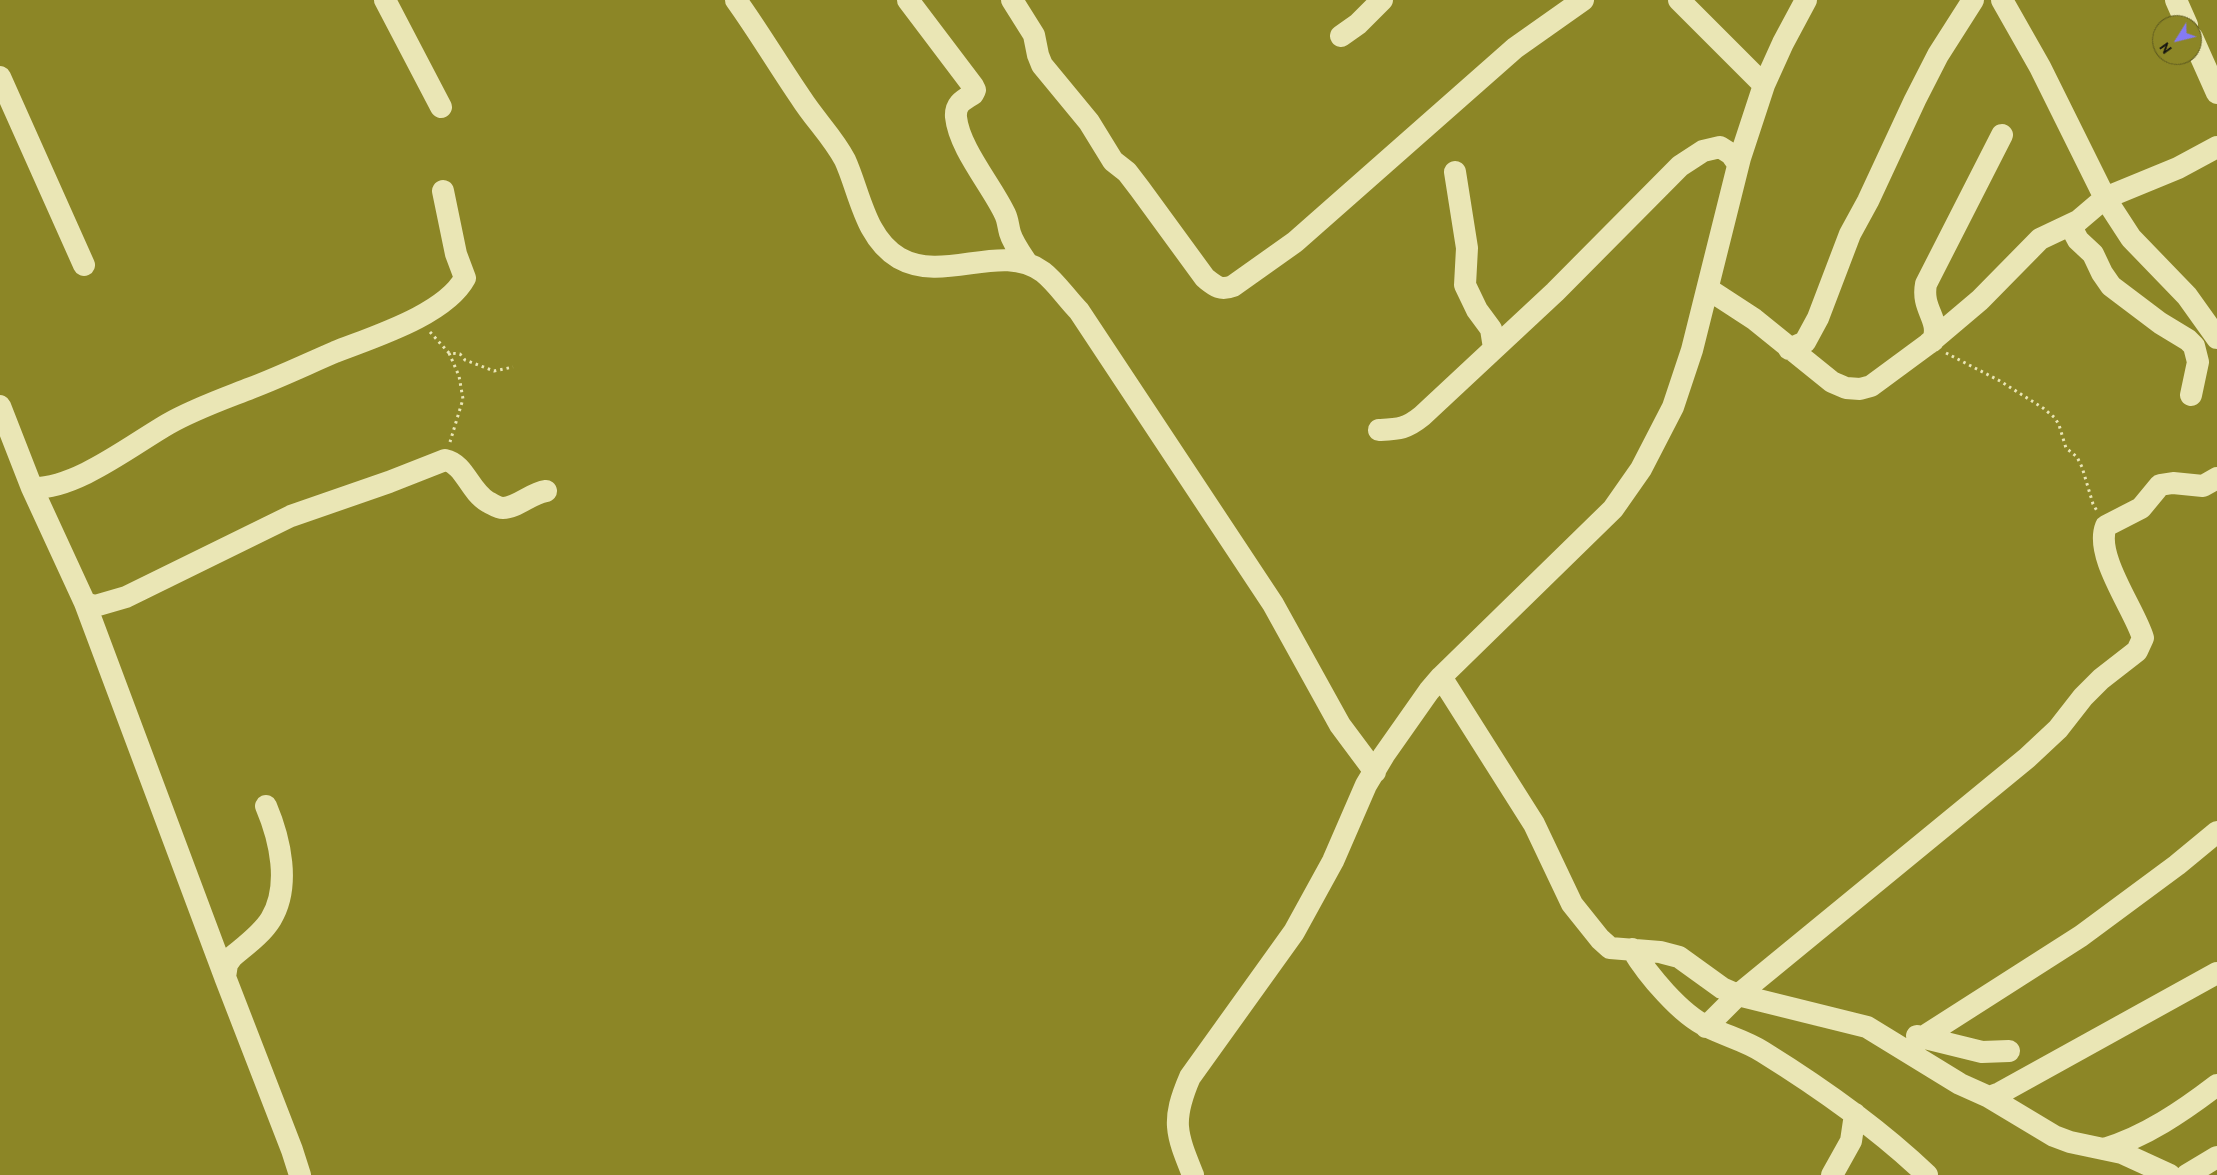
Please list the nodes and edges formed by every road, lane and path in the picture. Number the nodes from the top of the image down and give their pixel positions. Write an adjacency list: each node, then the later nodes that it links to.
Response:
1 (385, 0): 18 (street)
2 (736, 0): 26 (street)
3 (908, 0): 26 (street)
4 (1012, 0): 6 (street)
5 (1382, 0): 13 (street)
6 (1583, 0)
7 (1679, 0): 16 (street)
8 (1806, 0): 16 (street)
9 (1973, 0): 33 (street)
10 (2002, 0): 24 (street)
11 (2176, 0): 12 (street)
12 (2183, 15)
13 (1341, 36)
14 (2202, 60): 17 (street)
15 (0, 77): 27 (street)
16 (1764, 85): 21 (street)
17 (2217, 93)
18 (441, 107)
19 (2002, 135): 31 (street)
20 (2217, 147): 24 (street)
21 (1738, 164): 28 (street); 32 (street)
22 (1455, 172): 32 (street)
23 (443, 191): 29 (street)
24 (2105, 198): 25 (street); 30 (street)
25 (2070, 226): 31 (street); 36 (street)
26 (1027, 263): 46 (street)
27 (84, 264)
28 (1708, 288): 33 (street); 45 (street)
29 (398, 327): 34 (path); 41 (street)
30 (2217, 338)
31 (1930, 342): 33 (street); 43 (path)
32 (1494, 348): 38 (street)
33 (1789, 349)
34 (450, 353): 35 (path); 39 (path)
35 (513, 367)
36 (2191, 395)
37 (0, 406): 41 (street)
38 (1379, 430)
39 (445, 460): 42 (street); 44 (street)
40 (2217, 478): 43 (street)
41 (32, 488): 44 (street)
42 (546, 491)
43 (2106, 526): 52 (street)
44 (85, 603): 51 (street)
45 (1441, 678): 46 (street); 49 (street)
46 (1375, 772): 63 (street)
47 (266, 806): 51 (street)
48 (2217, 832): 55 (street)
49 (1632, 948): 52 (street); 53 (street)
50 (2217, 973): 58 (street)
51 (225, 977): 62 (street)
52 (1738, 995): 53 (street); 54 (street)
53 (1706, 1027): 59 (street)
54 (1867, 1027): 55 (street); 58 (street)
55 (1923, 1037): 56 (street)
56 (2009, 1051)
57 (2217, 1085): 60 (street)
58 (1989, 1097): 60 (street)
59 (1854, 1114): 64 (street); 65 (street)
60 (2104, 1149): 66 (street)
61 (2217, 1157): 67 (street)
62 (300, 1175)
63 (1193, 1175)
64 (1832, 1175)
65 (1927, 1175)
66 (2170, 1175)
67 (2187, 1175)

